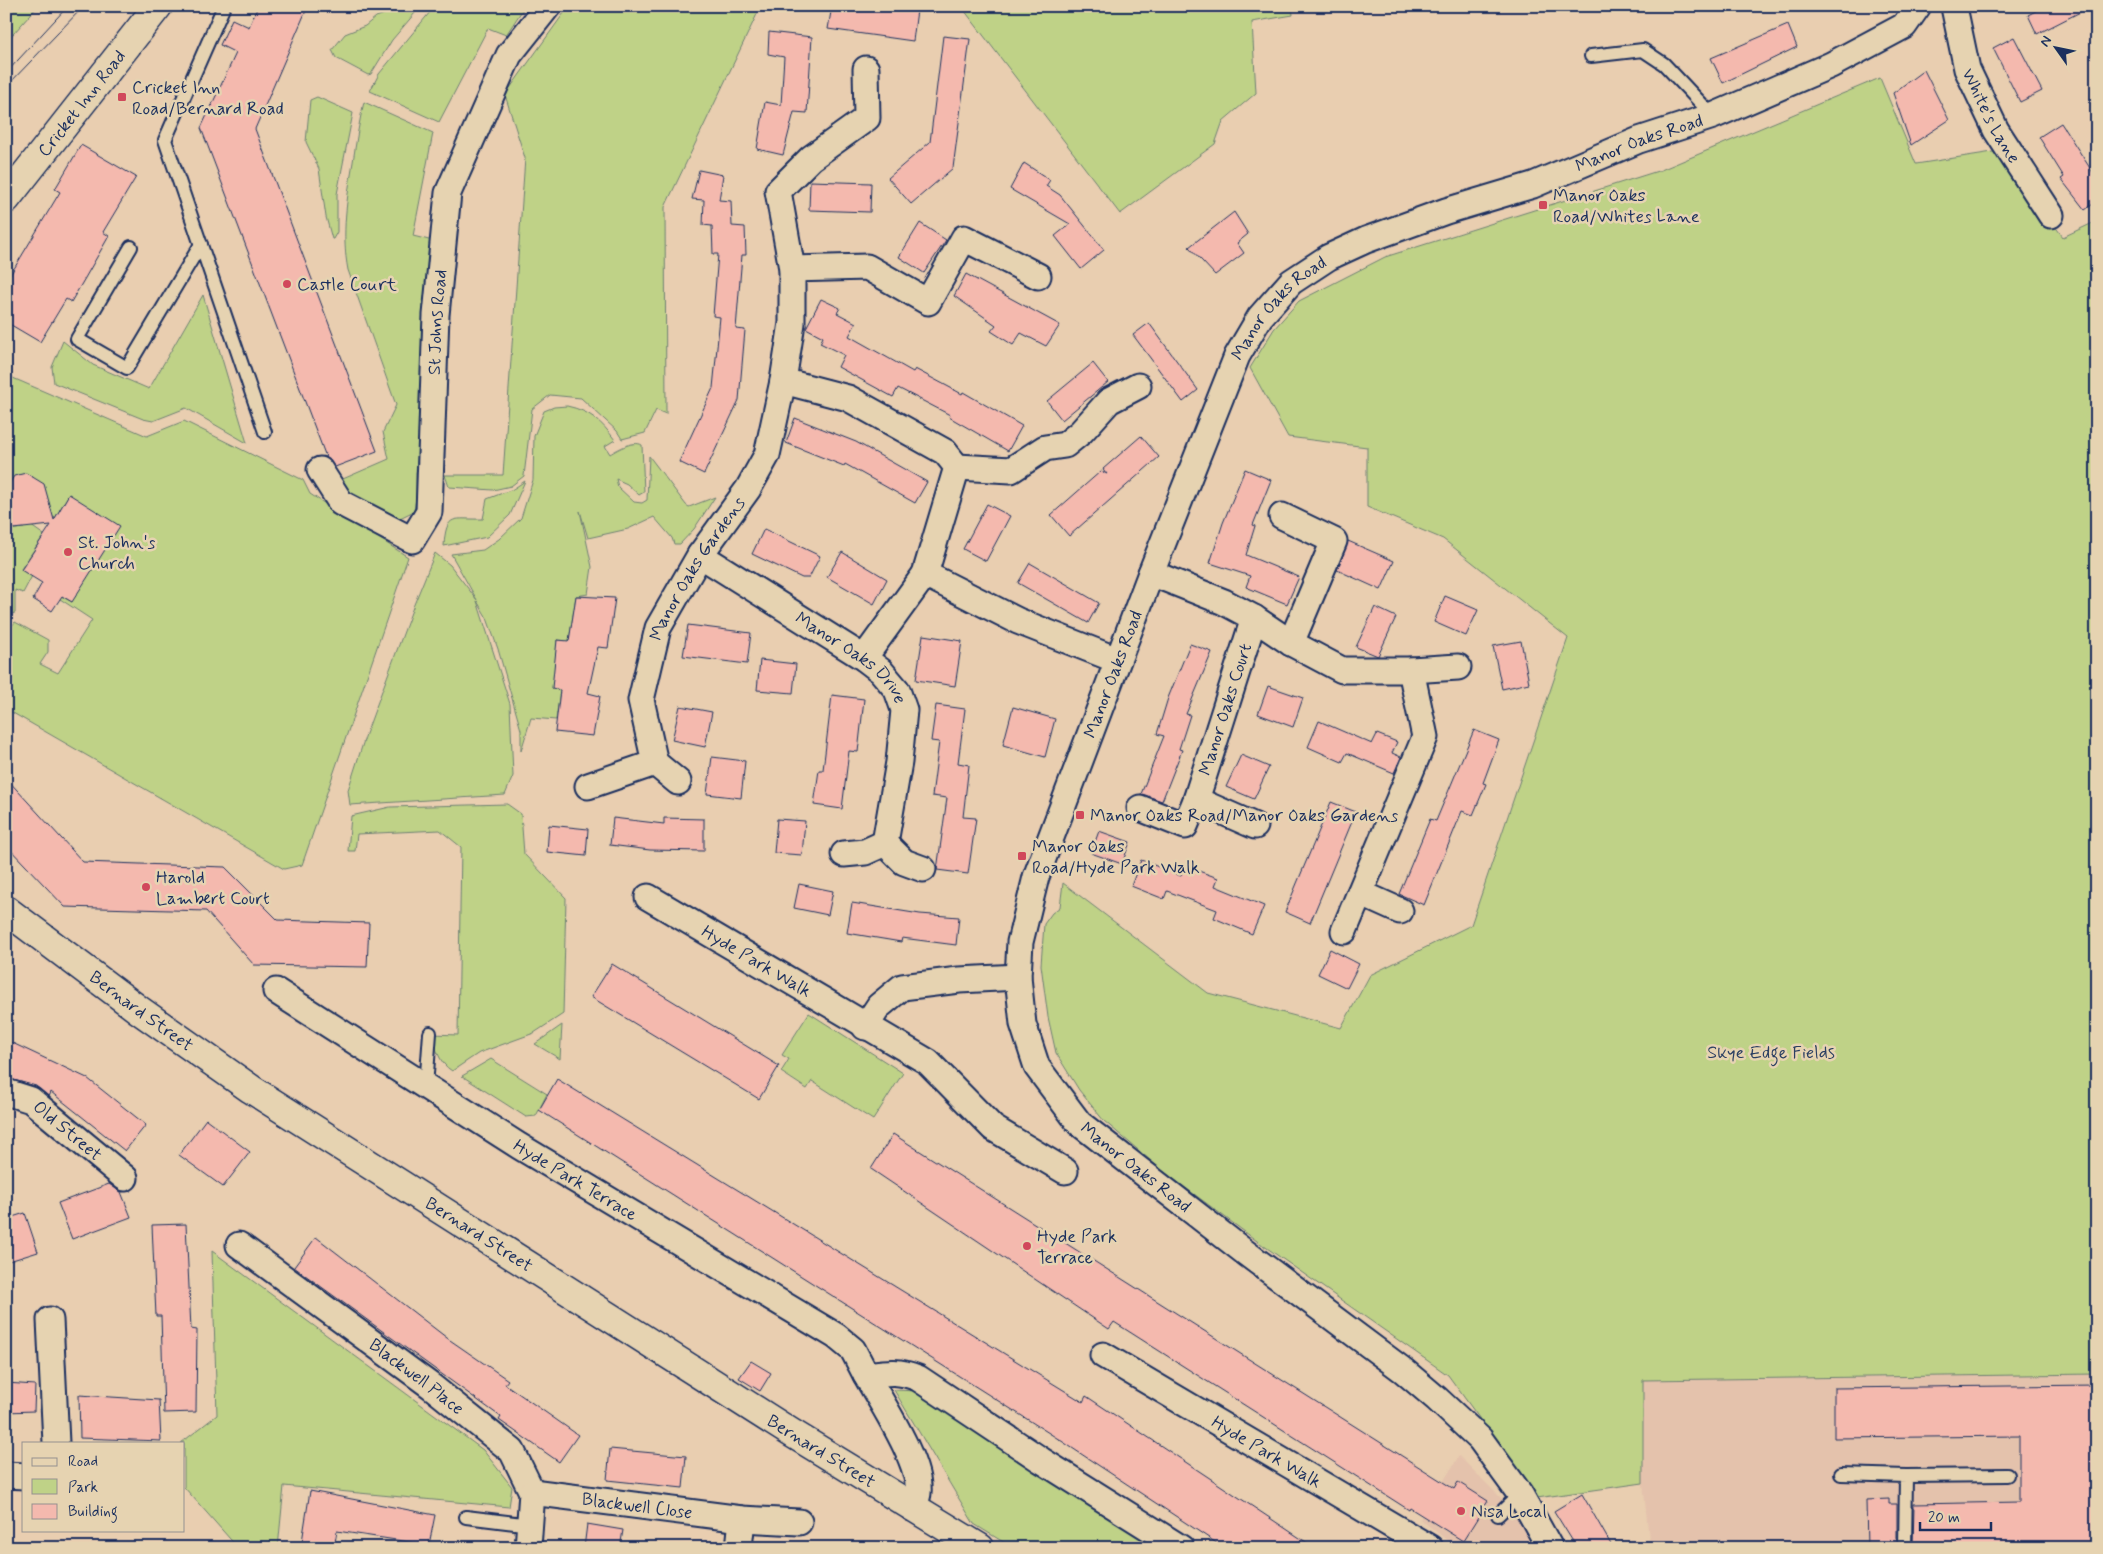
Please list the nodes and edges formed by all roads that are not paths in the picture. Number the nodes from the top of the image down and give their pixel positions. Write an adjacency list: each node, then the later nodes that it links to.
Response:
1 (158, 6): 9 (main road, Cricket Inn Road)
2 (224, 6): 11 (lane)
3 (548, 6): 19 (street, St Johns Road)
4 (1918, 6): 8 (street, Manor Oaks Road)
5 (1954, 7): 10 (street, White's Lane)
6 (1591, 56): 8 (lane)
7 (866, 69): 13 (street, Manor Oaks Gardens)
8 (1713, 116): 22 (street, Manor Oaks Road)
9 (6, 199)
10 (2051, 215)
11 (201, 244): 12 (lane); 17 (lane)
12 (131, 246)
13 (792, 269): 14 (street); 15 (street, Manor Oaks Gardens)
14 (1038, 276)
15 (783, 381): 18 (street); 21 (street, Manor Oaks Gardens)
16 (1138, 386): 18 (street)
17 (265, 432)
18 (957, 467): 23 (street)
19 (320, 470)
20 (1282, 516): 25 (street)
21 (700, 555): 26 (street, Manor Oaks Drive); 30 (street, Manor Oaks Gardens)
22 (1151, 573): 24 (street, Manor Oaks Court); 27 (street, Manor Oaks Road)
23 (926, 574): 26 (street); 27 (street)
24 (1254, 618): 25 (street, Manor Oaks Court); 33 (street, Manor Oaks Court)
25 (1291, 643): 29 (street, Manor Oaks Court)
26 (864, 658): 36 (street, Manor Oaks Drive)
27 (1117, 660): 44 (street, Manor Oaks Road)
28 (1458, 667): 29 (street, Manor Oaks Court)
29 (1410, 670): 39 (street)
30 (655, 763): 31 (street); 32 (street)
31 (678, 782)
32 (588, 786)
33 (1196, 800): 34 (street, Manor Oaks Court); 35 (street, Manor Oaks Court)
34 (1140, 808)
35 (1255, 826)
36 (885, 844): 37 (street); 38 (street)
37 (844, 854)
38 (923, 869)
39 (1360, 893): 42 (street); 43 (street)
40 (648, 897): 46 (street, Hyde Park Walk)
41 (6, 910): 64 (main road, Bernard Street)
42 (1400, 911)
43 (1344, 931)
44 (1018, 977): 46 (street); 63 (street, Manor Oaks Road)
45 (276, 991): 48 (street, Hyde Park Terrace)
46 (865, 1027): 50 (street, Hyde Park Walk)
47 (430, 1033): 48 (lane)
48 (426, 1086): 55 (street, Hyde Park Terrace)
49 (6, 1092): 51 (street, Old Street)
50 (1065, 1171)
51 (125, 1178)
52 (239, 1245): 62 (street, Blackwell Place)
53 (50, 1320): 56 (street)
54 (1103, 1355): 73 (street, Hyde Park Walk)
55 (866, 1375): 64 (street, Hyde Park Terrace); 72 (street)
56 (56, 1442)
57 (1841, 1474): 61 (lane)
58 (6, 1475): 60 (street)
59 (2007, 1475): 61 (lane)
60 (22, 1476)
61 (1906, 1476): 75 (lane)
62 (532, 1492): 67 (street, Blackwell Close); 69 (street, Blackwell Place)
63 (1520, 1494): 65 (lane); 74 (street, Manor Oaks Road)
64 (912, 1508): 70 (main road, Bernard Street)
65 (1498, 1515)
66 (466, 1516): 69 (lane)
67 (742, 1519): 68 (street, Blackwell Close); 71 (street)
68 (799, 1522)
69 (529, 1536)
70 (967, 1545)
71 (739, 1548)
72 (1181, 1548)
73 (1430, 1548)
74 (1550, 1548)
75 (1905, 1548)

